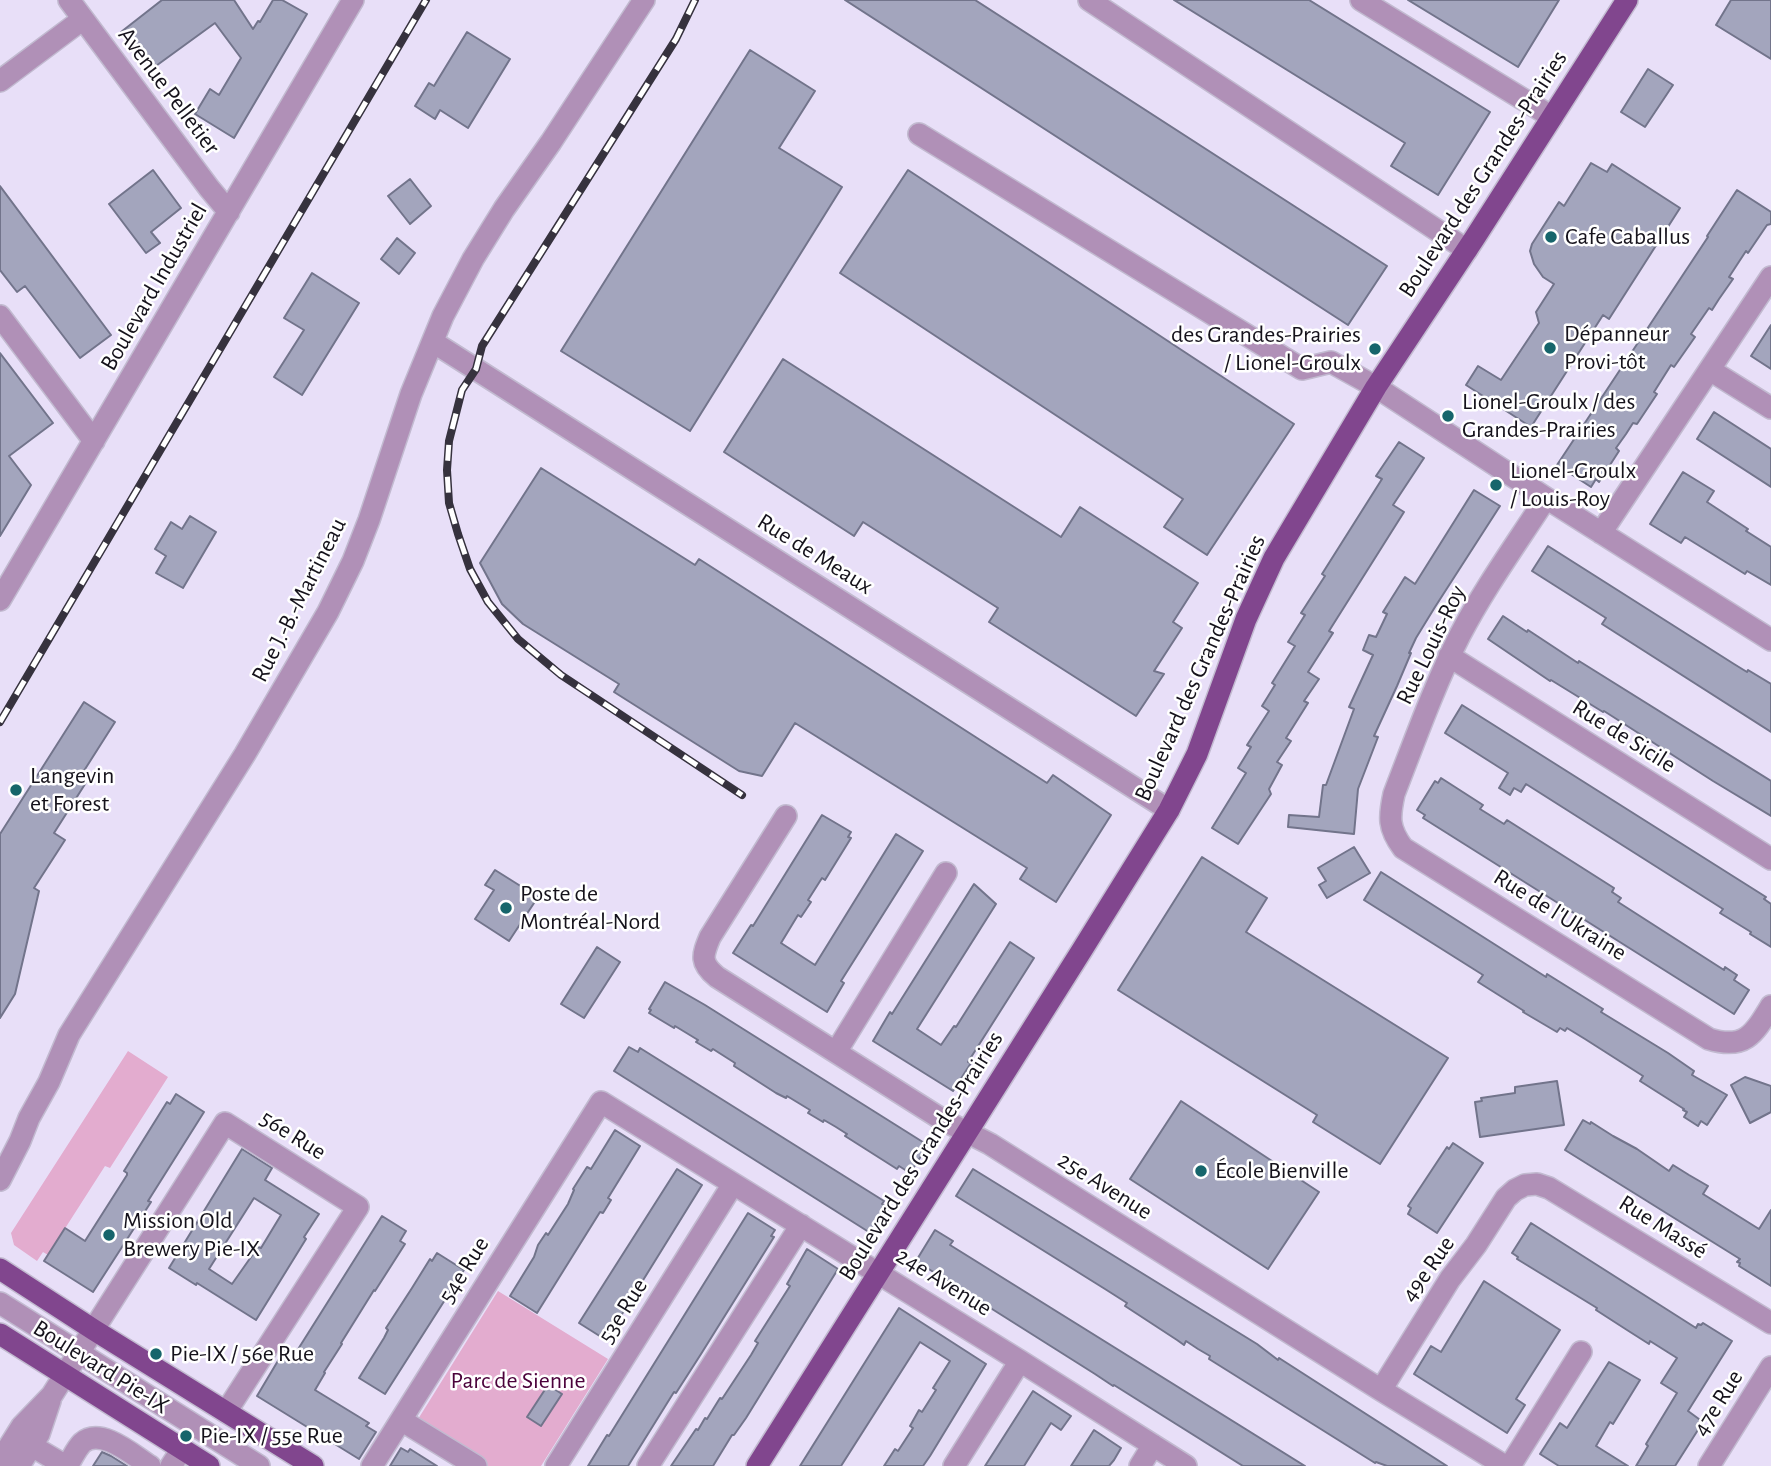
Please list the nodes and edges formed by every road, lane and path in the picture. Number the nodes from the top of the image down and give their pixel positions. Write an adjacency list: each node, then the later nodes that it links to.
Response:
1 (69, 0): 7 (street, Avenue Pelletier)
2 (353, 0): 11 (street, Boulevard Industriel)
3 (644, 0): 15 (street, Rue J.-B.-Martineau)
4 (1089, 0): 12 (street)
5 (1361, 0): 9 (street)
6 (1627, 0): 9 (main road, Boulevard des Grandes-Prairies)
7 (83, 19): 8 (street); 11 (street, Avenue Pelletier)
8 (0, 81)
9 (1552, 117): 12 (main road, Boulevard des Grandes-Prairies)
10 (919, 134): 17 (street)
11 (229, 212): 19 (street, Boulevard Industriel)
12 (1467, 250): 17 (main road, Boulevard des Grandes-Prairies)
13 (1771, 276): 16 (street)
14 (0, 316): 19 (street)
15 (433, 342): 26 (street, Rue de Meaux); 35 (street, Rue J.-B.-Martineau)
16 (1710, 370): 18 (street); 21 (street)
17 (1376, 387): 20 (street); 26 (main road, Boulevard des Grandes-Prairies)
18 (1771, 408)
19 (94, 441): 22 (street, Boulevard Industriel)
20 (1546, 498): 21 (street); 25 (street, Rue Louis-Roy)
21 (1601, 533): 24 (street)
22 (6, 572): 23 (street, Boulevard Industriel)
23 (0, 600)
24 (1771, 640)
25 (1449, 656): 28 (street, Rue Louis-Roy); 29 (street, Rue de Sicile)
26 (1169, 810): 34 (main road, Boulevard des Grandes-Prairies)
27 (786, 816): 32 (street, 25e Avenue)
28 (1391, 827): 31 (street, Rue de l'Ukraine)
29 (1771, 859)
30 (946, 873): 32 (street)
31 (1771, 1006)
32 (836, 1052): 34 (street, 25e Avenue)
33 (601, 1102): 36 (street, 24e Avenue); 53 (street, 54e Rue)
34 (967, 1132): 40 (main road, Boulevard des Grandes-Prairies); 50 (street, 25e Avenue)
35 (0, 1180)
36 (733, 1184): 38 (street, 24e Avenue); 66 (street, 53e Rue)
37 (1525, 1185): 42 (street, Rue Massé); 50 (street, 49e Rue)
38 (801, 1225): 40 (street, 24e Avenue); 67 (street)
39 (0, 1269): 43 (main road, Boulevard Pie-IX)
40 (878, 1273): 47 (street, 24e Avenue); 68 (main road, Boulevard des Grandes-Prairies)
41 (5, 1306): 46 (street)
42 (1771, 1324)
43 (94, 1330): 46 (street, 56e Rue); 52 (main road, Boulevard Pie-IX); 52 (street, 56e Rue)
44 (0, 1334): 49 (main road, Boulevard Pie-IX)
45 (1581, 1352): 72 (street)
46 (79, 1353): 49 (street, 56e Rue); 62 (street)
47 (1020, 1361): 54 (street, 24e Avenue); 69 (street)
48 (1771, 1367): 73 (street, 47e Rue)
49 (65, 1375): 51 (street, 56e Rue); 57 (main road, Boulevard Pie-IX)
50 (1381, 1390): 72 (street, 25e Avenue)
51 (52, 1395): 55 (street, 56e Rue); 56 (street, 56e Rue)
52 (226, 1412): 63 (main road, Boulevard Pie-IX)
53 (401, 1420): 64 (street, 54e Rue); 65 (street)
54 (1153, 1445): 70 (street); 71 (street, 24e Avenue)
55 (32, 1446): 58 (street, 56e Rue); 59 (street)
56 (3, 1448)
57 (177, 1458): 61 (main road, Boulevard Pie-IX)
58 (19, 1466)
59 (66, 1466): 60 (street)
60 (150, 1466)
61 (209, 1466)
62 (258, 1466)
63 (313, 1466)
64 (372, 1466)
65 (476, 1466)
66 (556, 1466)
67 (648, 1466)
68 (757, 1466)
69 (954, 1466)
70 (1140, 1466)
71 (1186, 1466)
72 (1508, 1466)
73 (1709, 1466)

